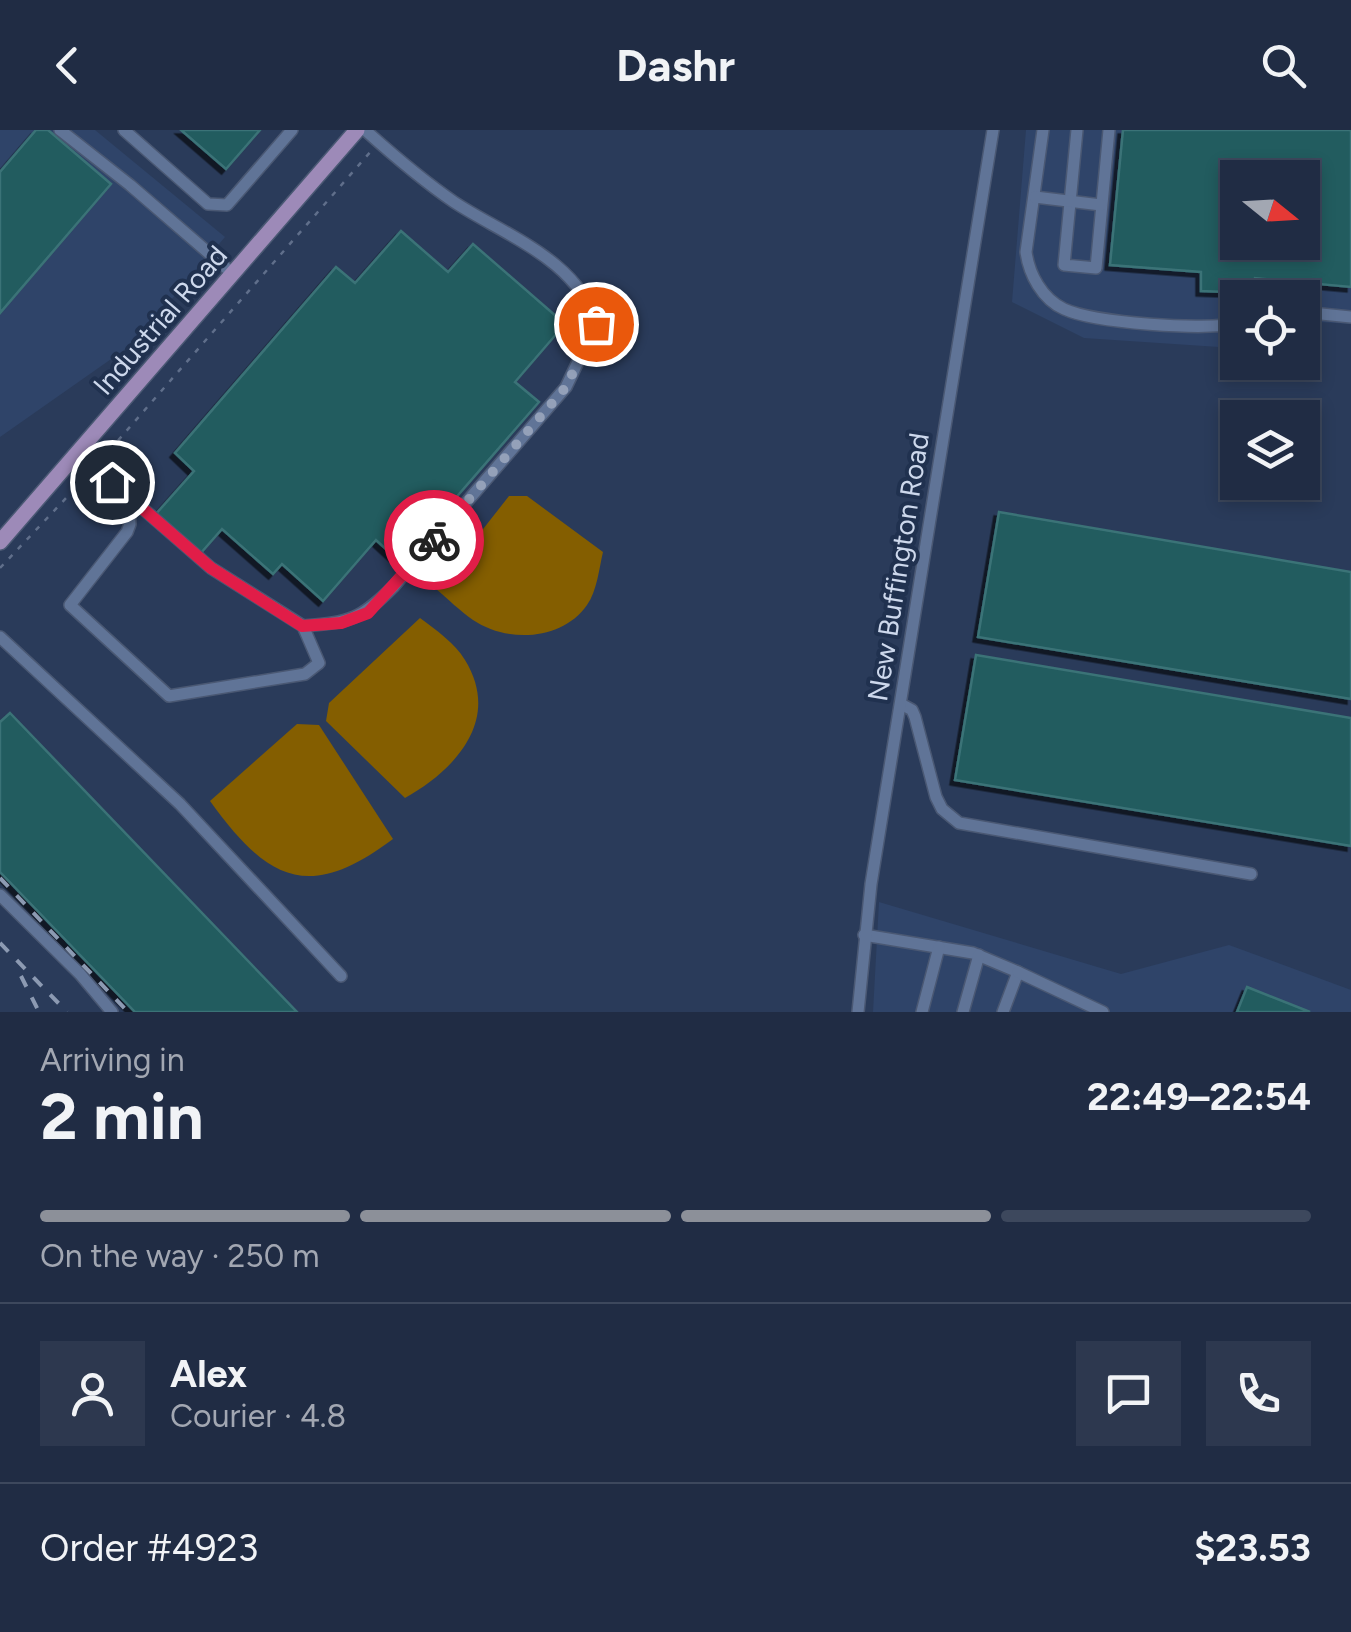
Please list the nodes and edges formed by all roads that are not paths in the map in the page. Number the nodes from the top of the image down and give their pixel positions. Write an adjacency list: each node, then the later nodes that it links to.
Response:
1 (60, 130): 13 (street)
2 (124, 130): 3 (street)
3 (292, 130)
4 (356, 130): 13 (main road, Industrial Road)
5 (364, 130): 20 (street)
6 (993, 130): 22 (street, New Buffington Road)
7 (1044, 130): 10 (street)
8 (1077, 130): 11 (street)
9 (1108, 130): 12 (street)
10 (1035, 198): 11 (street); 16 (street)
11 (1070, 202): 12 (street); 12 (street)
12 (1101, 204)
13 (233, 274): 17 (main road, Industrial Road)
14 (1320, 313): 15 (street)
15 (1351, 316)
16 (1220, 327)
17 (78, 452): 18 (street); 19 (main road, Industrial Road)
18 (128, 498): 20 (street); 20 (street)
19 (0, 542)
20 (302, 626)
21 (0, 636): 29 (street)
22 (901, 704): 23 (street); 25 (street, New Buffington Road)
23 (1251, 874)
24 (0, 895): 30 (street)
25 (864, 935): 26 (street); 31 (street, New Buffington Road)
26 (939, 947): 27 (street); 32 (street)
27 (979, 955): 28 (street); 33 (street)
28 (1018, 972): 34 (street); 35 (street)
29 (341, 976)
30 (112, 1012)
31 (858, 1012)
32 (922, 1012)
33 (963, 1012)
34 (1004, 1012)
35 (1104, 1012)

